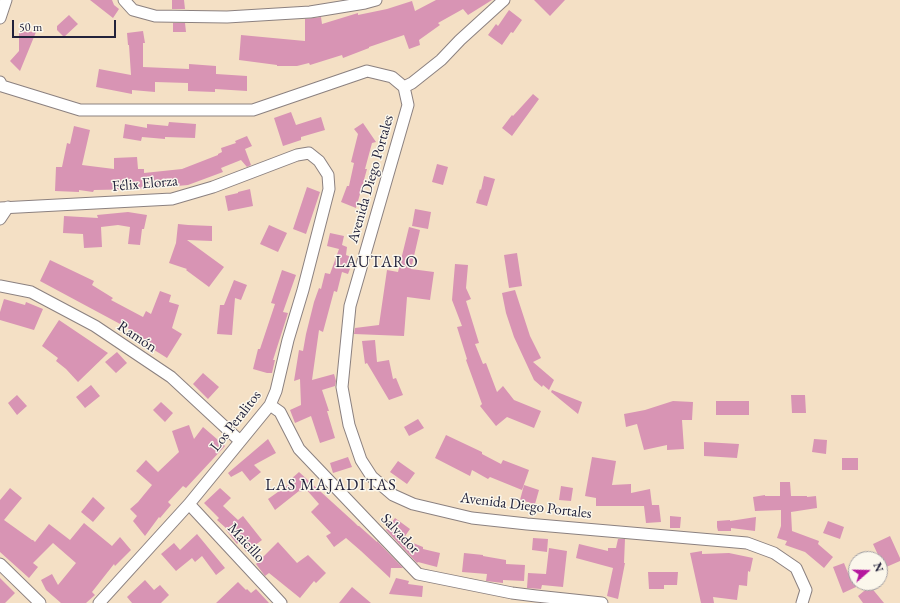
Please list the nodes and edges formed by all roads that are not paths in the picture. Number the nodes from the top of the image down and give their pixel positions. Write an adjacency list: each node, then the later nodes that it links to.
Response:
1 (6, 0): 5 (street)
2 (124, 0): 3 (street)
3 (376, 0)
4 (504, 0): 7 (street)
5 (0, 18)
6 (0, 82): 7 (street)
7 (404, 87): 22 (street, Avenida Diego Portales)
8 (309, 154): 9 (street, Félix Elorza); 12 (street, Los Peralitos)
9 (4, 208): 10 (street)
10 (0, 219)
11 (0, 286): 13 (street, Ramón)
12 (270, 405): 13 (street, Los Peralitos); 16 (street, Salvador)
13 (240, 441): 14 (street, Los Peralitos)
14 (189, 504): 18 (street, Los Peralitos); 19 (street, Maicillo)
15 (0, 564): 17 (street)
16 (536, 596): 20 (street, Salvador); 21 (street, Salvador)
17 (40, 603)
18 (99, 603)
19 (281, 603)
20 (520, 603)
21 (602, 603)
22 (802, 603)

